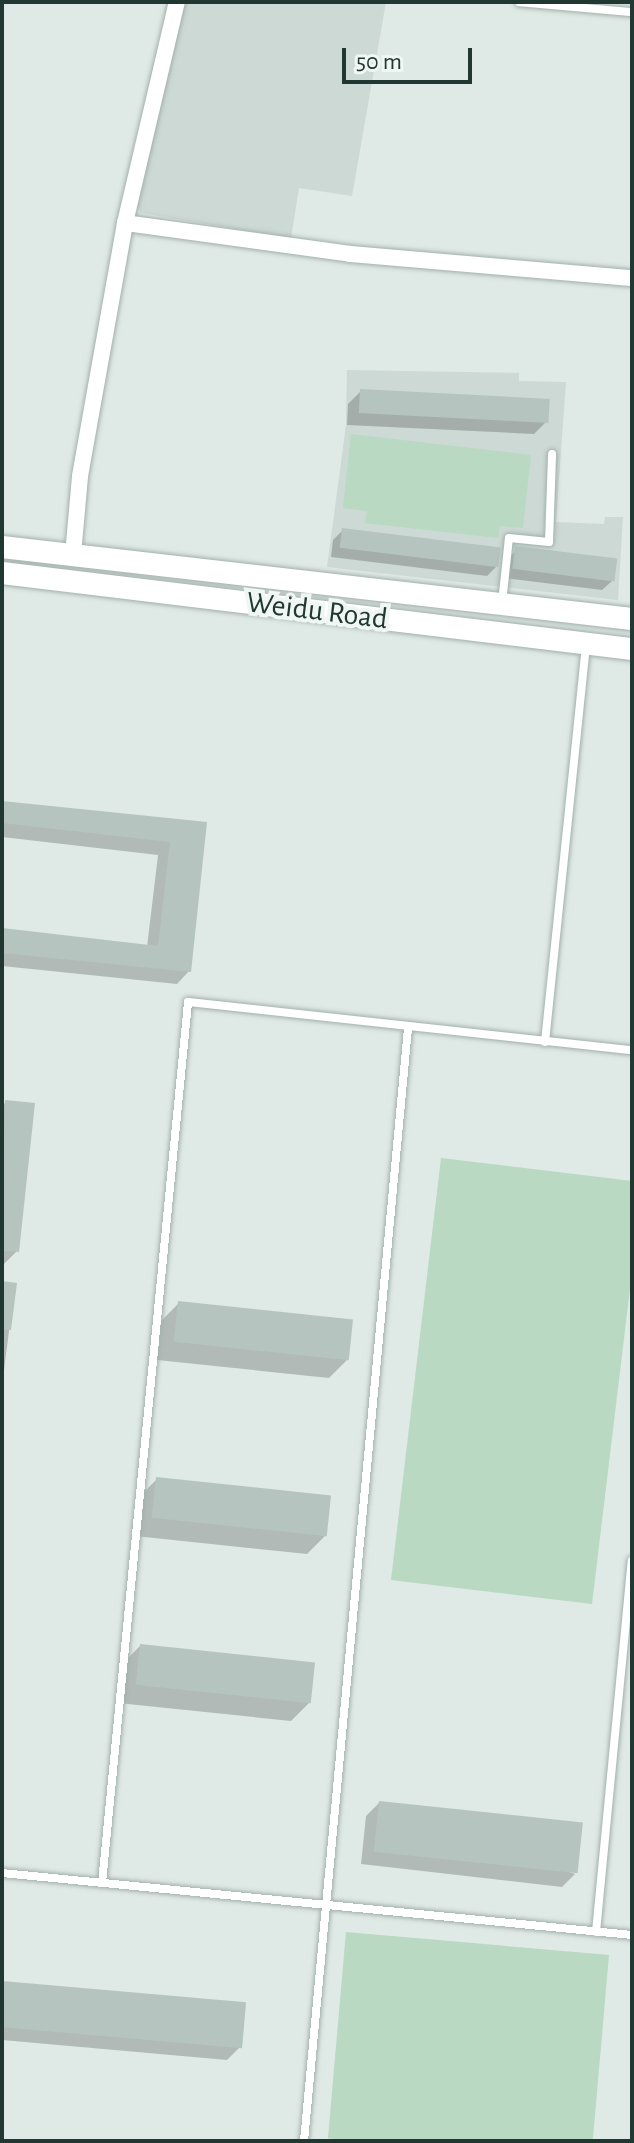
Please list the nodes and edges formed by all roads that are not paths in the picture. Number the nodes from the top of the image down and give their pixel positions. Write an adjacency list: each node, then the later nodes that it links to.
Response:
1 (177, 2): 4 (street)
2 (519, 2): 3 (lane)
3 (632, 12)
4 (125, 223): 5 (street); 8 (street)
5 (632, 278)
6 (552, 454): 10 (lane)
7 (2, 547): 8 (main road, Weidu Road)
8 (73, 555): 10 (main road, Weidu Road)
9 (2, 573): 12 (main road, Weidu Road)
10 (502, 604): 11 (main road, Weidu Road)
11 (632, 619)
12 (586, 644): 13 (main road, Weidu Road); 15 (lane)
13 (632, 649)
14 (408, 1028): 15 (lane); 19 (lane); 20 (lane)
15 (545, 1042): 16 (lane)
16 (632, 1050)
17 (632, 1561): 21 (lane)
18 (2, 1873): 19 (lane)
19 (102, 1883): 20 (lane)
20 (326, 1905): 21 (lane); 23 (lane)
21 (596, 1932): 22 (lane)
22 (632, 1935)
23 (304, 2141)

